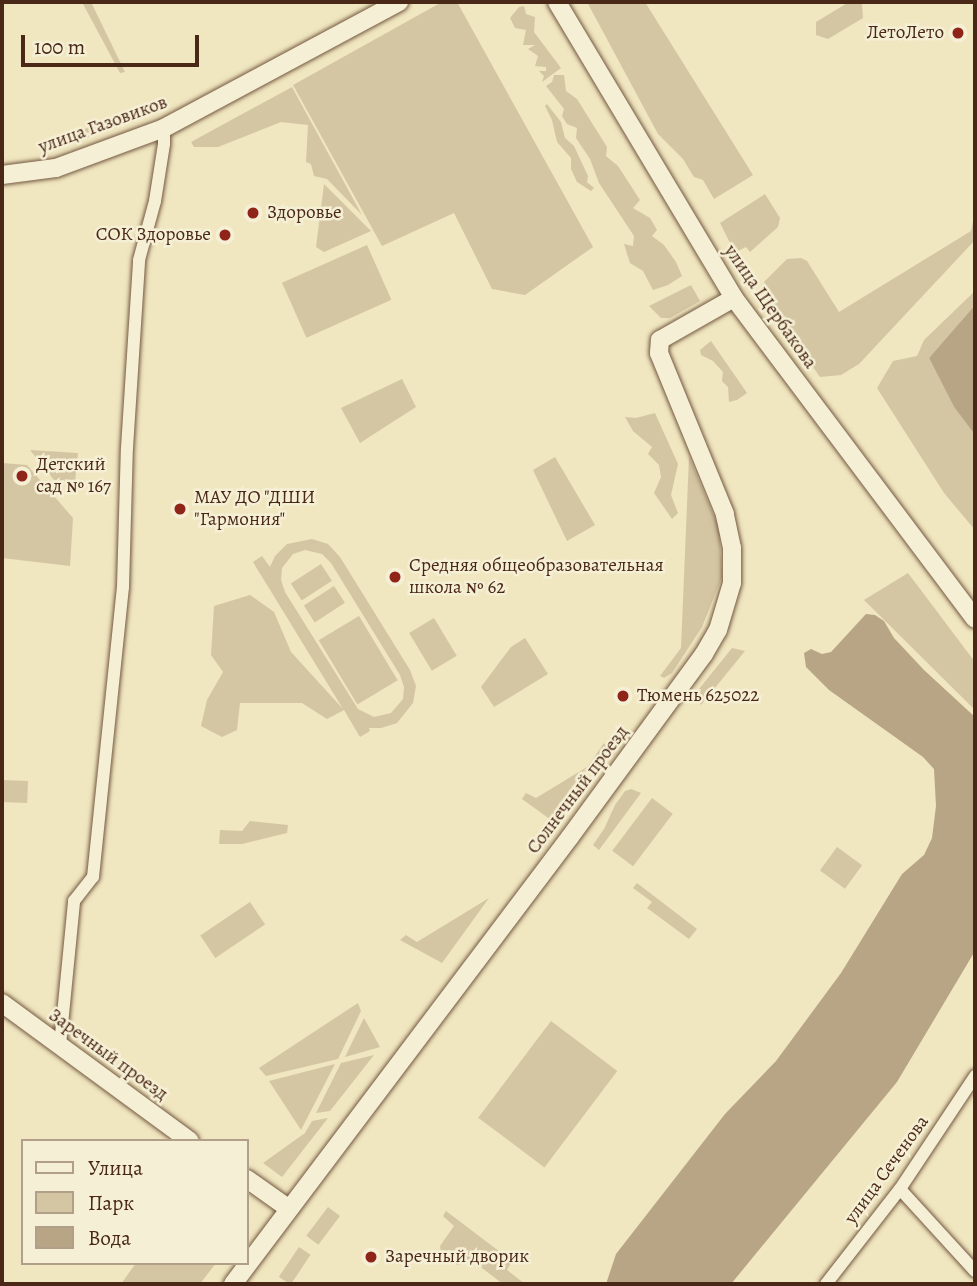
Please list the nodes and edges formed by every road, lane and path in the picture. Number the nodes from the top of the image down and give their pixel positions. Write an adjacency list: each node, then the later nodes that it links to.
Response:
1 (399, 2): 3 (street, улица Газовиков)
2 (557, 2): 5 (street, улица Щербакова)
3 (164, 128): 4 (street, улица Газовиков); 8 (street)
4 (2, 175)
5 (734, 298): 6 (street, улица Щербакова); 13 (street, Солнечный проезд)
6 (975, 619)
7 (2, 1003): 8 (street, Заречный проезд)
8 (60, 1045): 10 (street, Заречный проезд)
9 (975, 1076): 12 (street, улица Сеченова)
10 (187, 1139)
11 (248, 1181): 13 (street)
12 (901, 1189): 16 (street); 18 (street, улица Сеченова)
13 (288, 1208): 14 (street, Солнечный проезд)
14 (248, 1263)
15 (247, 1265): 17 (street, Солнечный проезд)
16 (975, 1271)
17 (233, 1284)
18 (826, 1284)

